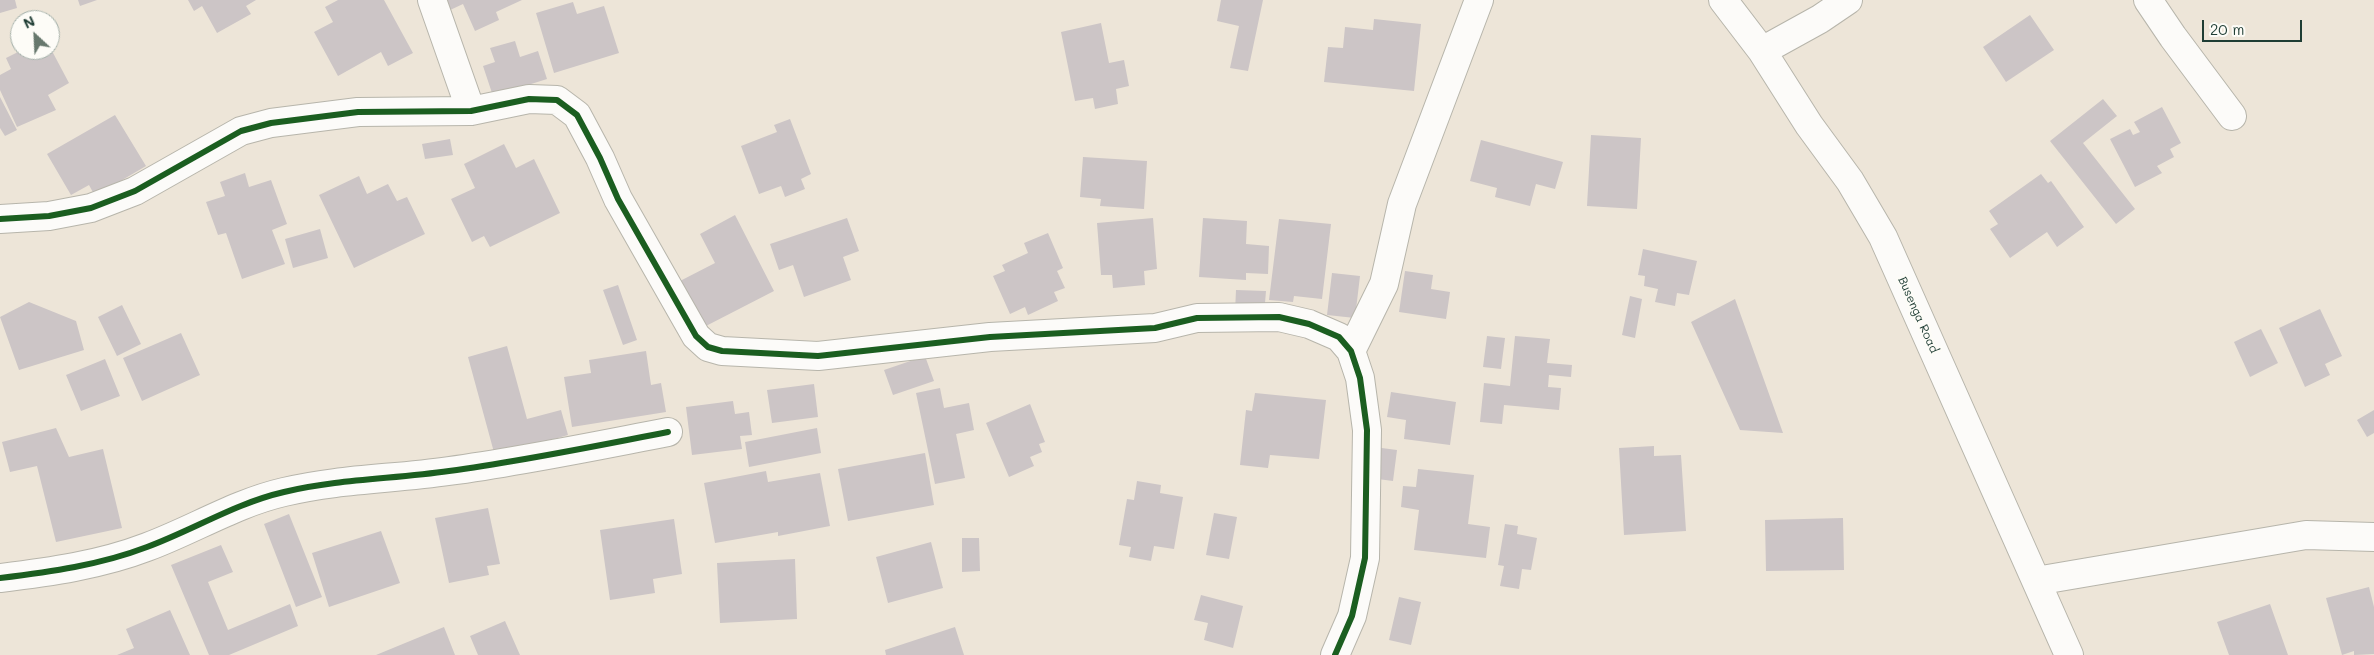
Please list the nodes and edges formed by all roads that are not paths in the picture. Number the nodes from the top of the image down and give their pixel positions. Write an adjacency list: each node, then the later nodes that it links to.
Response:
1 (432, 0): 7 (street)
2 (1479, 0): 10 (street)
3 (1723, 0): 6 (street, Busenga Road)
4 (1848, 0): 6 (street)
5 (2148, 0): 8 (street)
6 (1762, 51): 14 (street, Busenga Road)
7 (471, 111): 9 (street); 10 (street)
8 (2232, 116)
9 (0, 219)
10 (1351, 351): 15 (street)
11 (668, 432): 13 (street)
12 (2374, 537): 14 (street)
13 (0, 578)
14 (2036, 581): 16 (street, Busenga Road)
15 (1336, 655)
16 (2069, 655)

